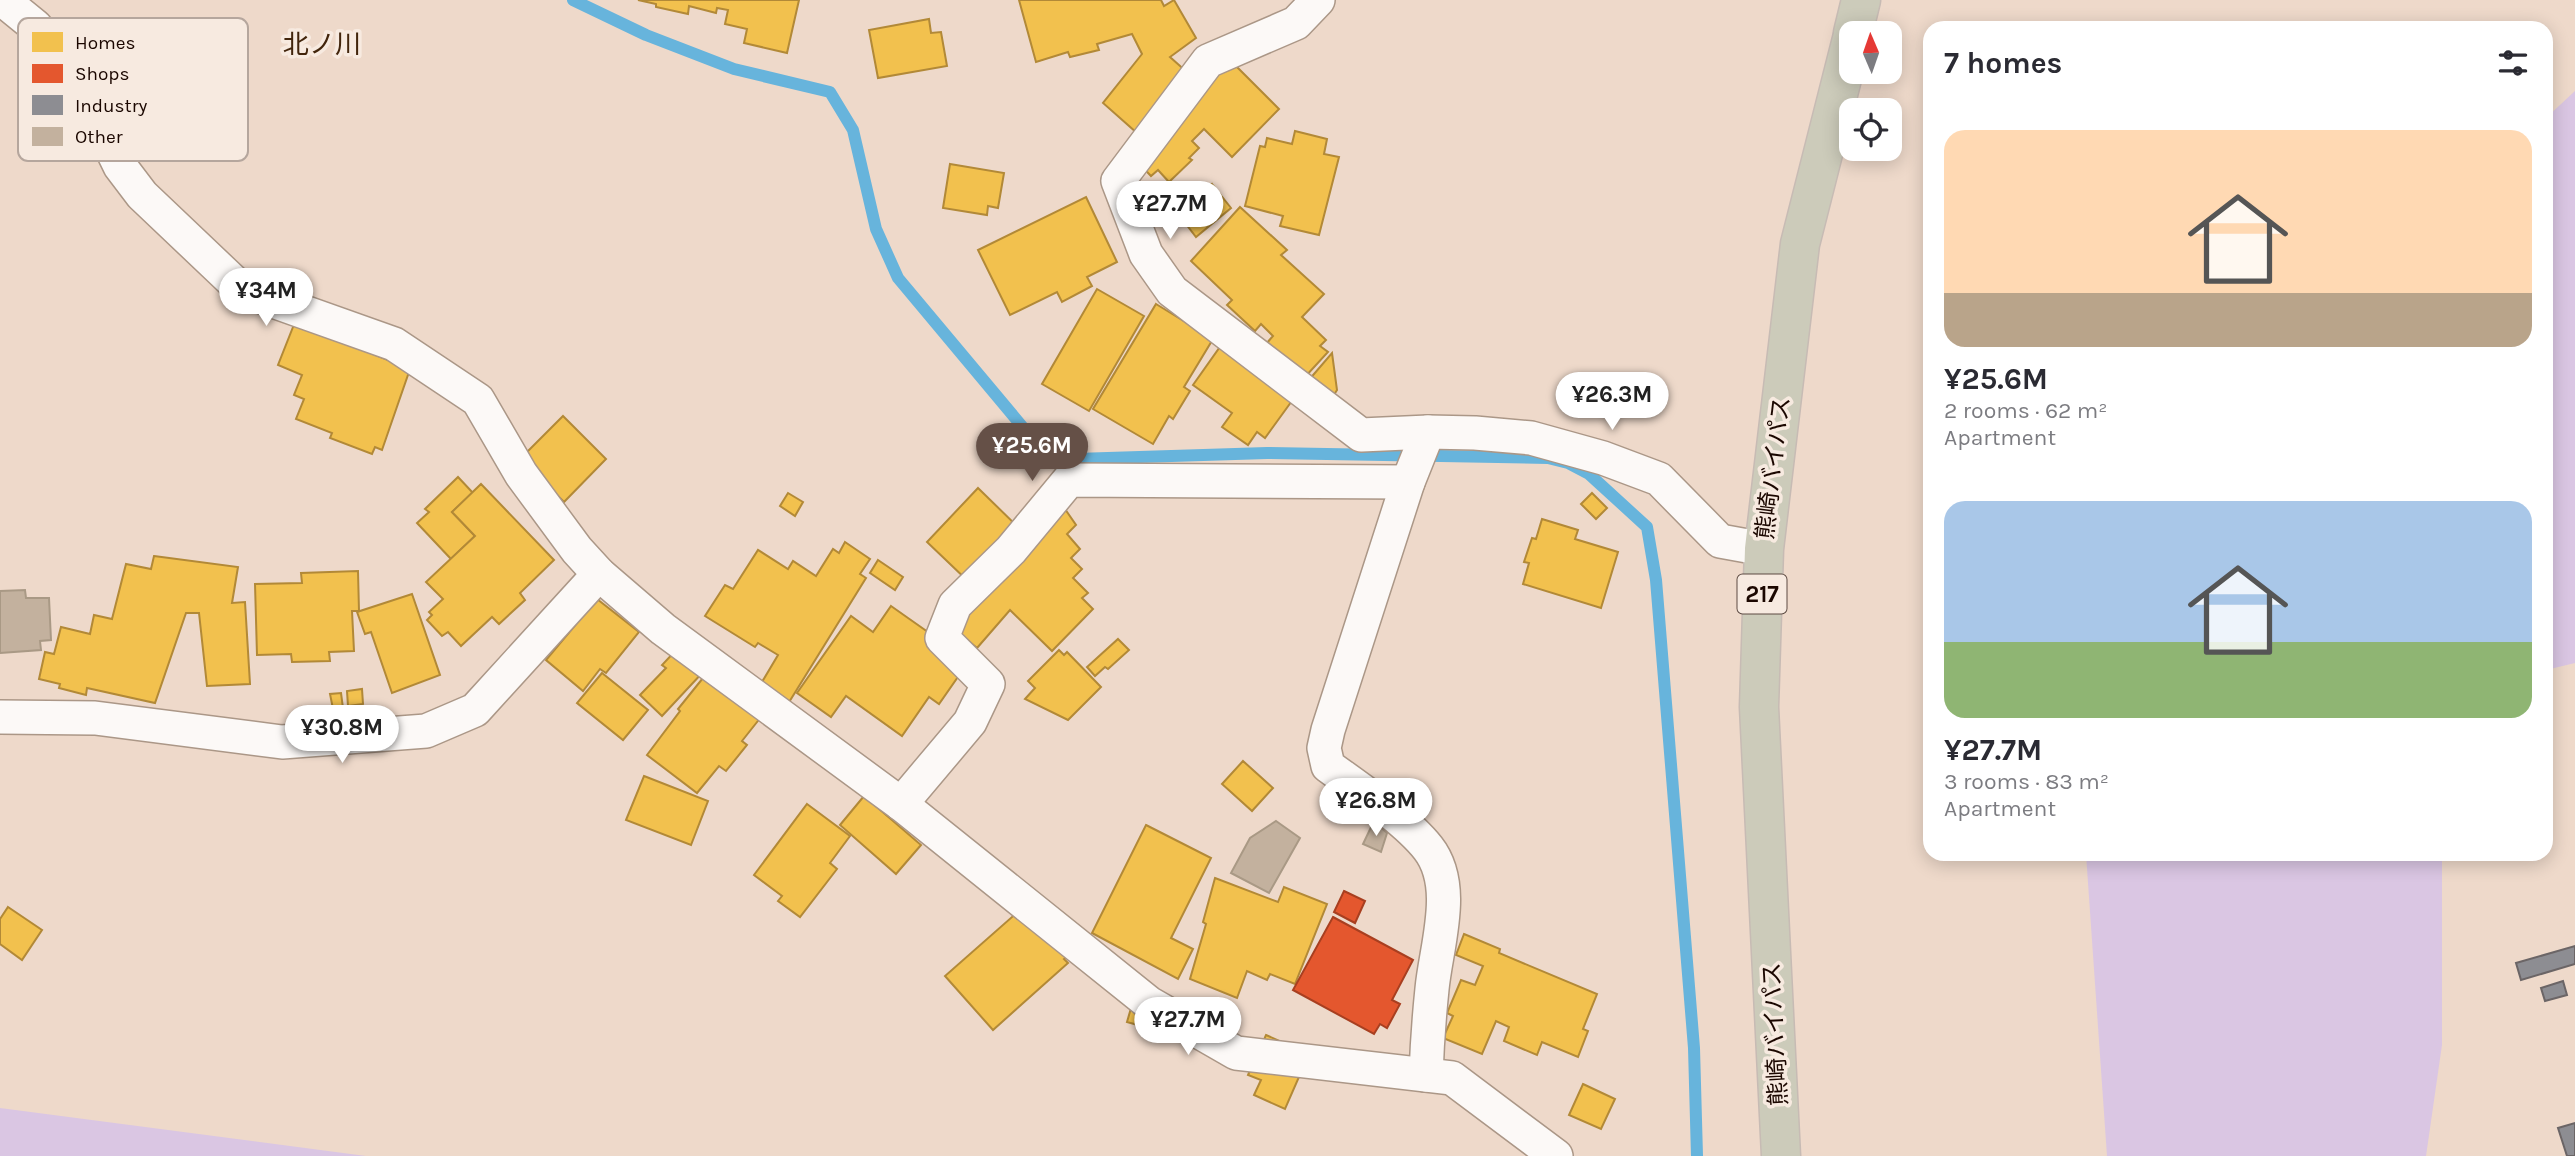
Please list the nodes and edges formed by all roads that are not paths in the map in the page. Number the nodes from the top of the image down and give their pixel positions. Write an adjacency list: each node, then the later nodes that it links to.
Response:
1 (3, 0): 4 (street)
2 (1318, 0): 8 (street)
3 (1861, 0): 5 (highway)
4 (25, 18)
5 (1856, 21)
6 (1841, 84): 10 (highway, 熊崎バイパス / 217)
7 (118, 161): 11 (street)
8 (1428, 432): 9 (street); 10 (street)
9 (1408, 482): 13 (street); 14 (street)
10 (1763, 548): 16 (highway, 熊崎バイパス / 217)
11 (599, 574): 12 (street); 13 (street)
12 (0, 717)
13 (901, 804): 14 (street)
14 (1426, 1075): 15 (street)
15 (1556, 1156)
16 (1781, 1156)

